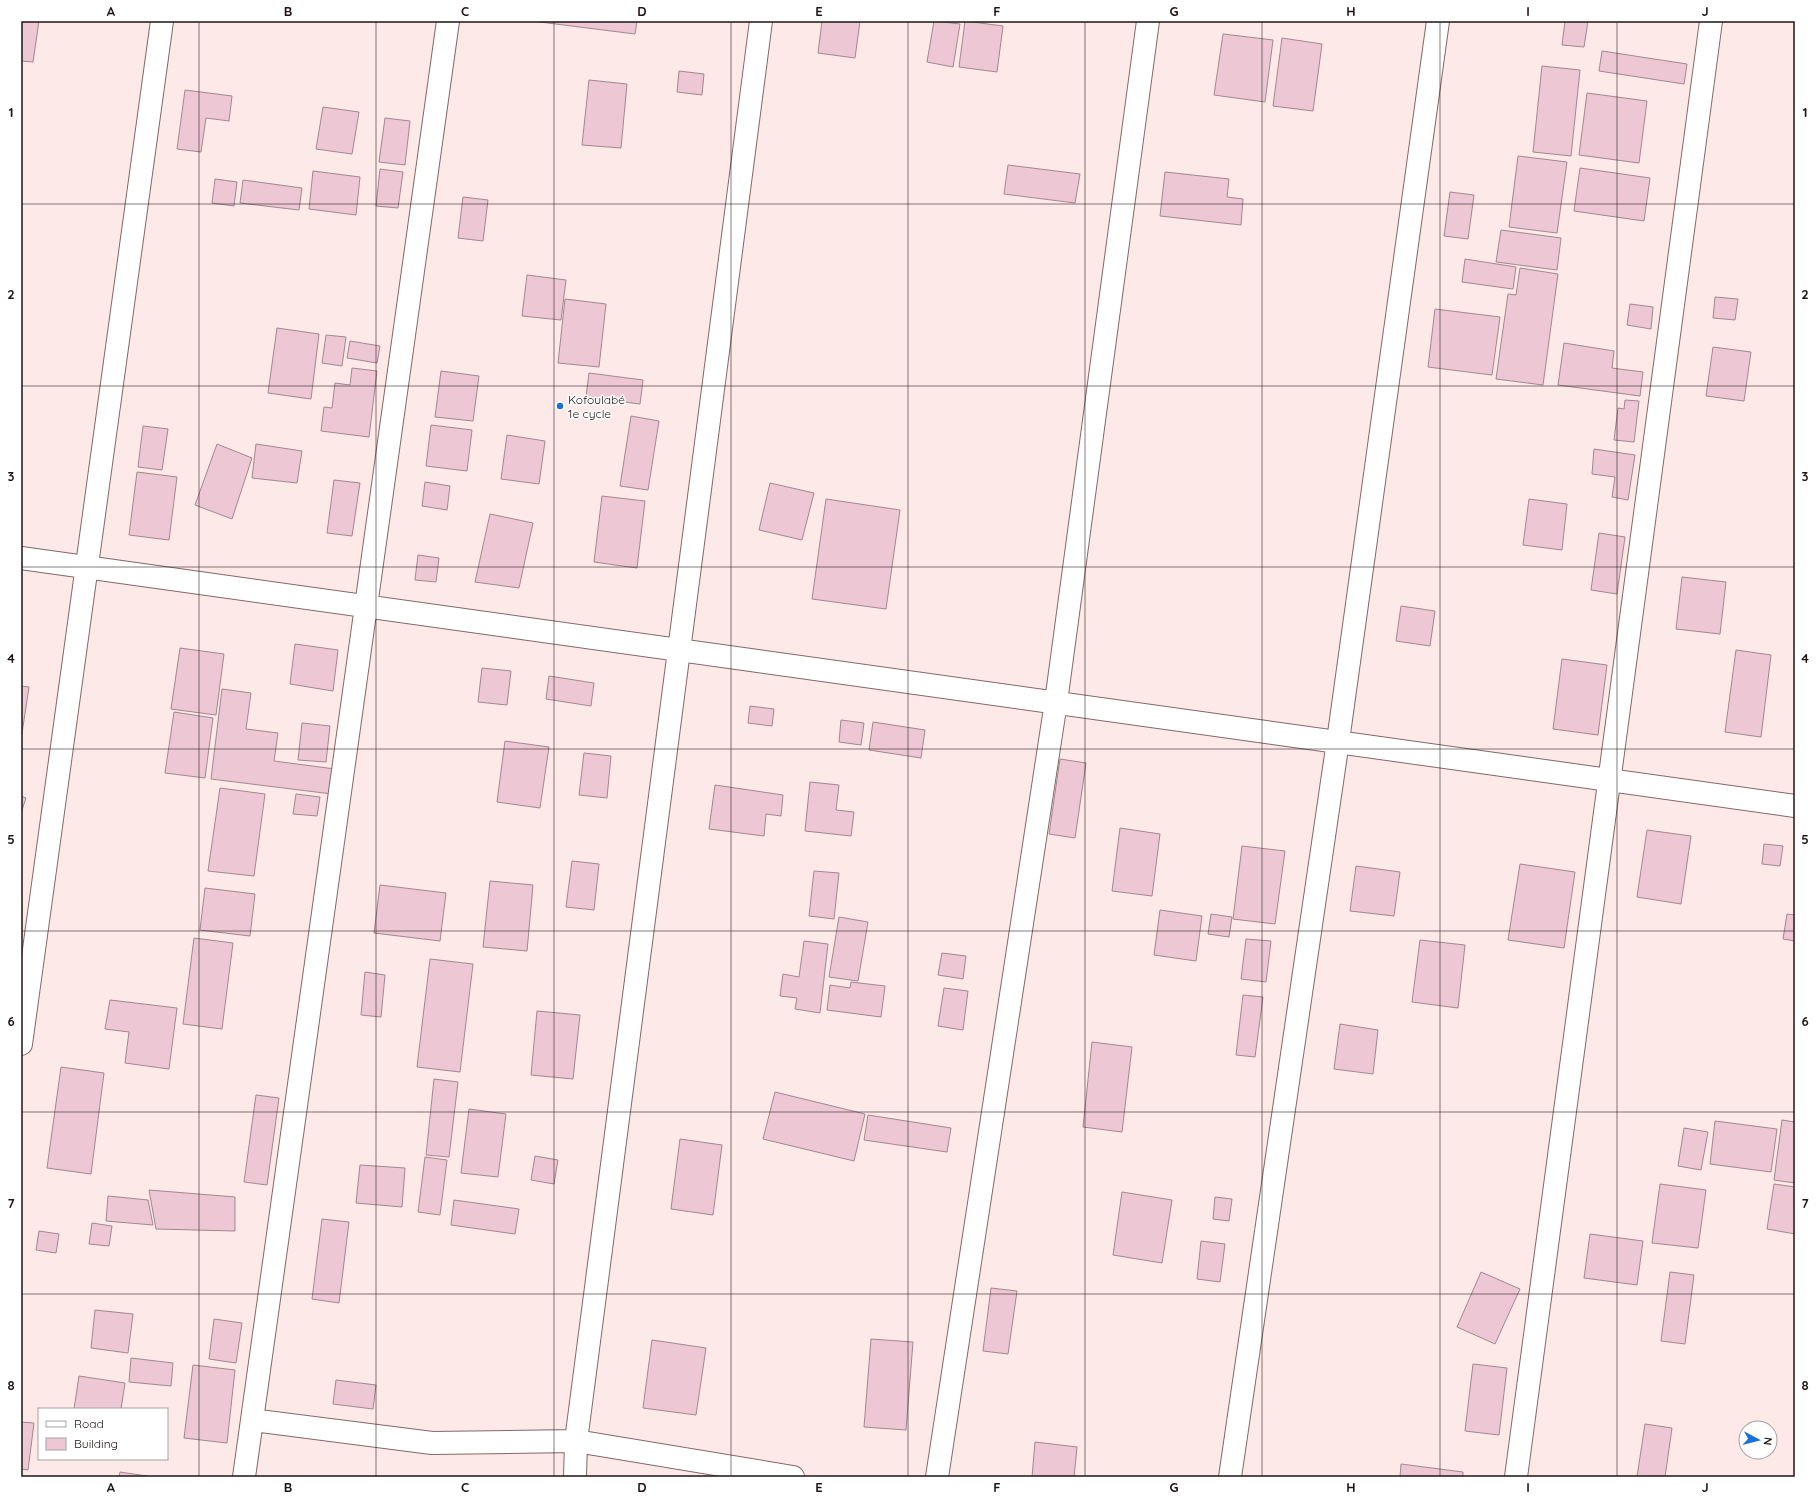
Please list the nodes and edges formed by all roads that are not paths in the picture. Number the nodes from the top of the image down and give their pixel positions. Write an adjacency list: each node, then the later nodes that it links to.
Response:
1 (162, 21): 8 (street)
2 (448, 21): 9 (street)
3 (761, 21): 10 (street)
4 (1148, 21): 11 (street)
5 (1438, 21): 12 (street)
6 (1712, 21): 13 (street)
7 (21, 558): 8 (street)
8 (86, 567): 9 (street); 15 (street)
9 (366, 606): 10 (street); 16 (street)
10 (679, 650): 11 (street); 17 (street)
11 (1056, 702): 12 (street); 21 (street)
12 (1338, 741): 13 (street); 22 (street)
13 (1610, 780): 14 (street); 23 (street)
14 (1795, 806)
15 (21, 1044)
16 (252, 1420): 17 (street); 18 (street)
17 (576, 1441): 19 (street); 20 (street)
18 (244, 1477)
19 (575, 1477)
20 (793, 1477)
21 (937, 1477)
22 (1230, 1477)
23 (1516, 1477)

